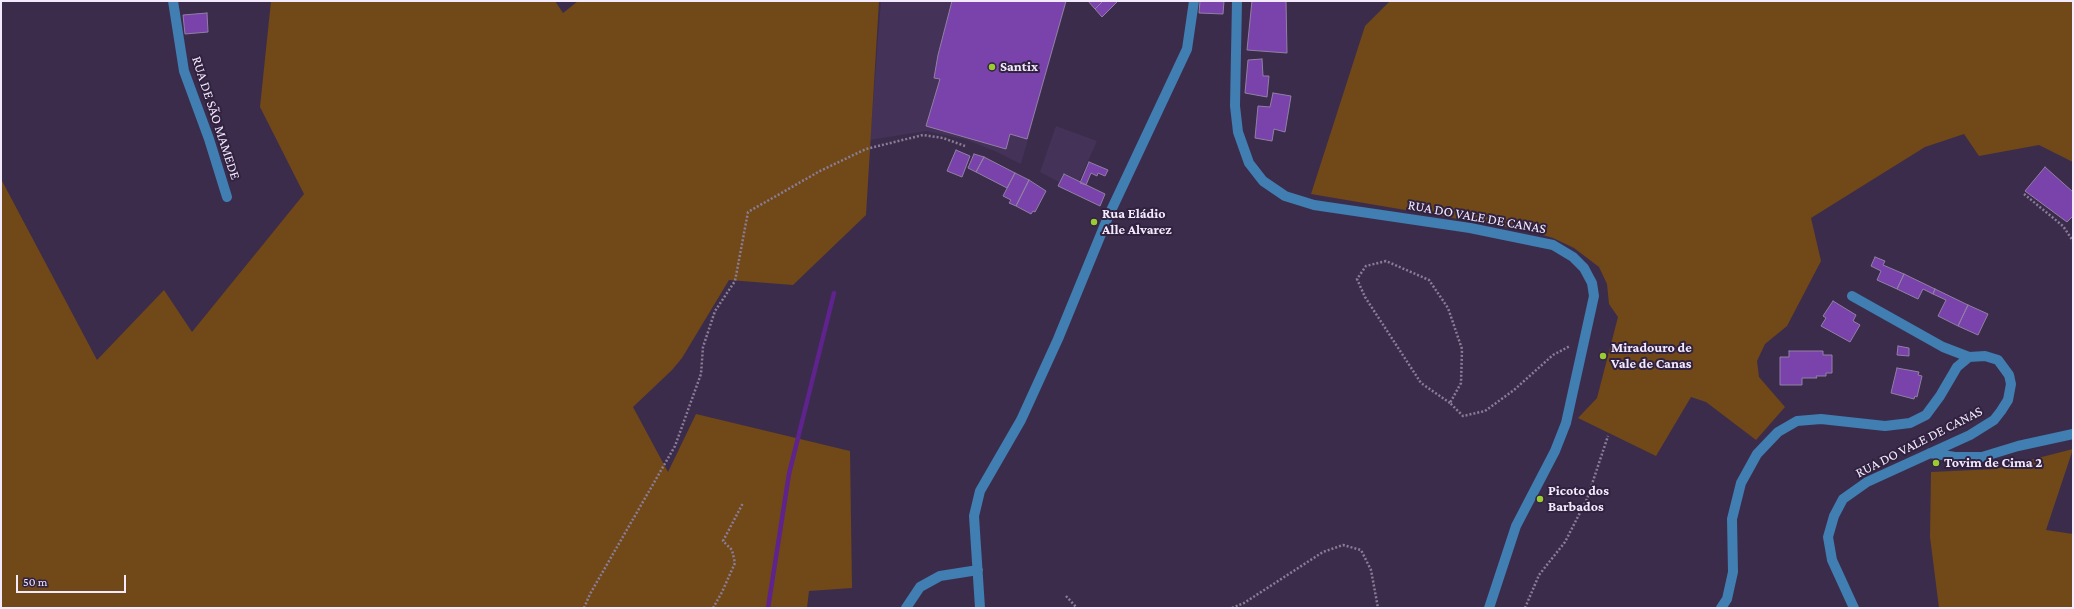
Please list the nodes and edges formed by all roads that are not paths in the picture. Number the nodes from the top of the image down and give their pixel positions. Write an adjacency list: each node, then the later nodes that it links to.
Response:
1 (173, 1): 4 (street, RUA DE SÃO MAMEDE)
2 (1194, 1): 9 (street)
3 (1237, 1): 12 (street, RUA DO VALE DE CANAS)
4 (227, 197)
5 (1852, 296): 6 (street)
6 (1969, 357): 8 (street, RUA DO VALE DE CANAS); 13 (street, RUA DO VALE DE CANAS)
7 (2073, 434): 8 (street)
8 (1930, 453): 14 (street, RUA DO VALE DE CANAS)
9 (978, 570): 10 (street); 11 (street)
10 (906, 608)
11 (980, 608)
12 (1489, 608)
13 (1721, 608)
14 (1854, 608)

